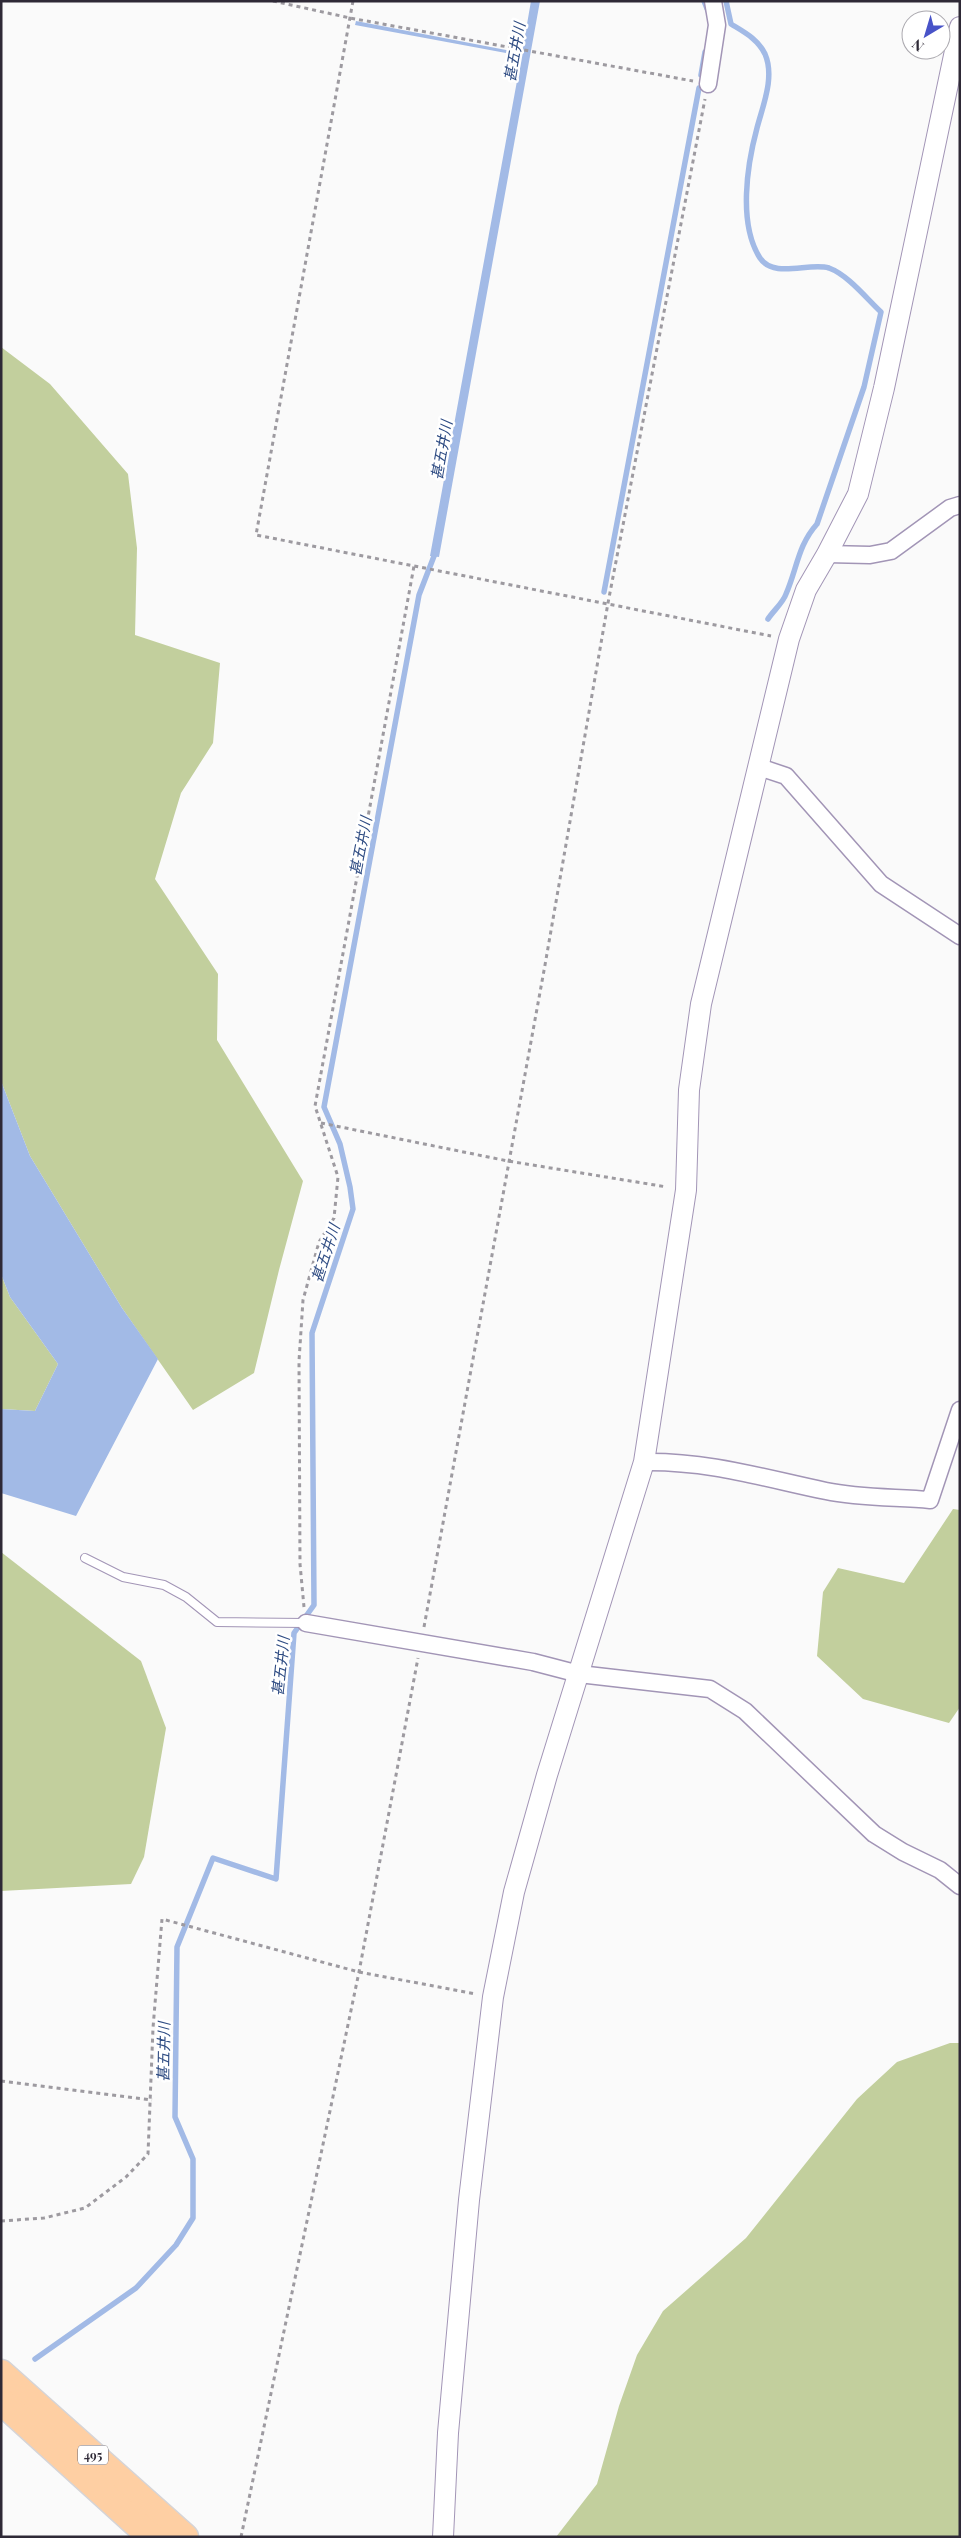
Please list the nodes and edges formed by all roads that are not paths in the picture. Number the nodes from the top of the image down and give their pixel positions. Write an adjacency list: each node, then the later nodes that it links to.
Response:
1 (713, 1): 3 (street)
2 (960, 27): 5 (street)
3 (708, 84)
4 (960, 506): 5 (street)
5 (828, 554): 6 (street)
6 (759, 766): 7 (street); 9 (street)
7 (960, 936)
8 (960, 1410): 9 (street)
9 (644, 1462): 12 (street)
10 (84, 1558): 11 (lane)
11 (306, 1623): 12 (street)
12 (580, 1674): 13 (street); 18 (street)
13 (960, 1886)
14 (1, 2373): 17 (highway, 495)
15 (1, 2402): 16 (highway, 495)
16 (151, 2537)
17 (185, 2537)
18 (443, 2537)

